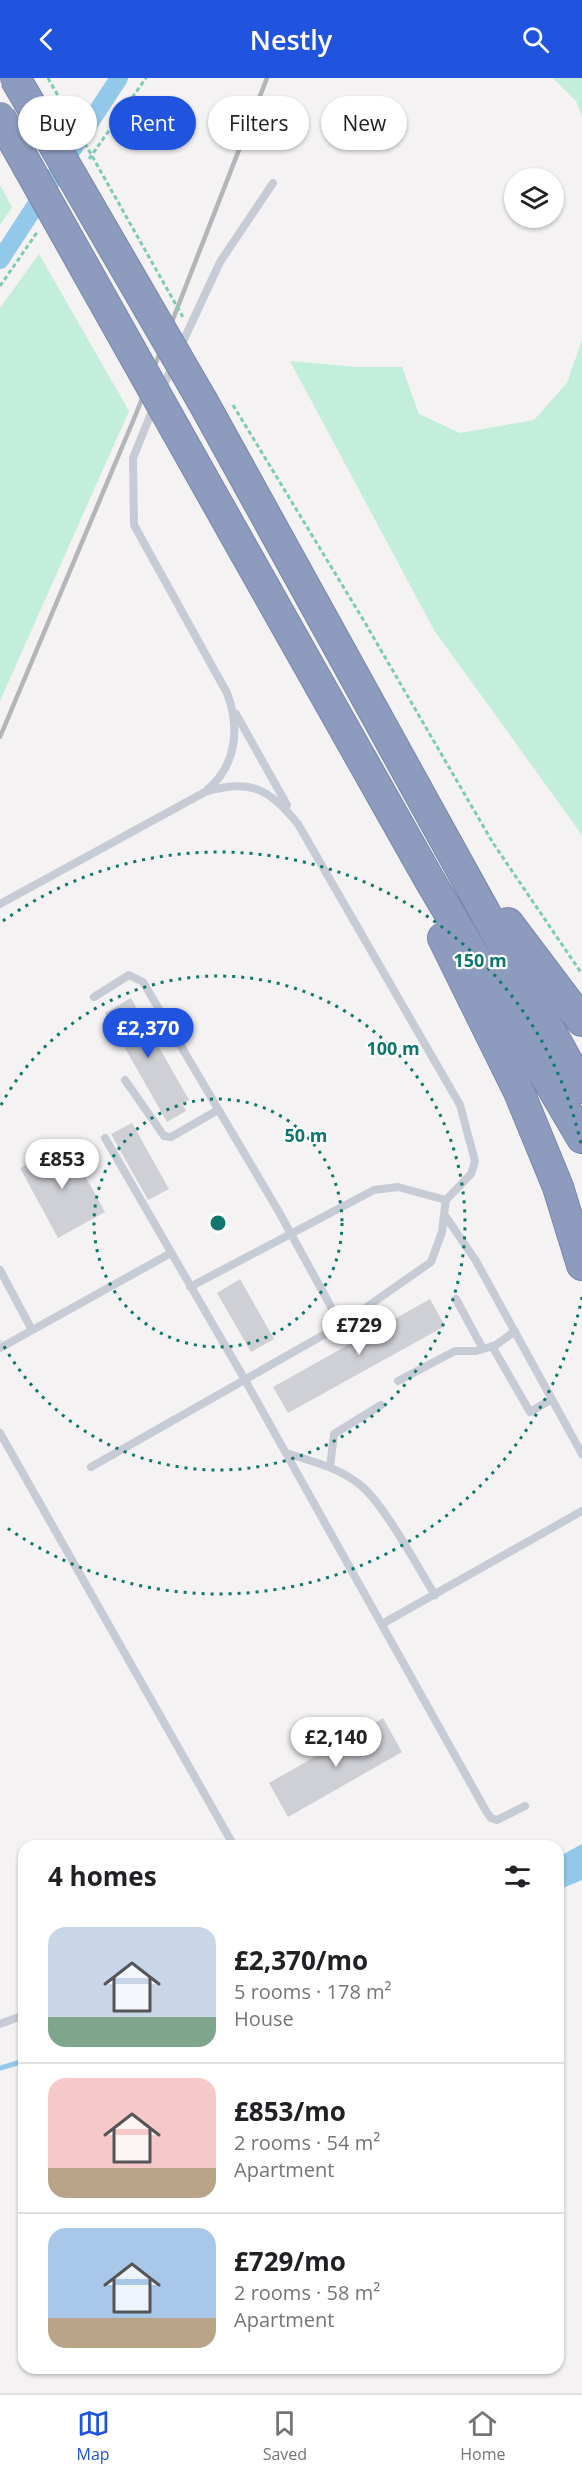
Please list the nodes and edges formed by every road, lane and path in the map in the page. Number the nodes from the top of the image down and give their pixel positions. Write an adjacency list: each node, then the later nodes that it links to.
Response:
1 (15, 78): 6 (highway, bridge)
2 (48, 78): 5 (path, bridge)
3 (0, 117): 8 (highway, bridge)
4 (273, 183): 7 (lane)
5 (188, 327)
6 (216, 400): 10 (highway); 13 (path)
7 (234, 711): 9 (lane); 11 (lane)
8 (373, 782): 20 (highway); 25 (highway)
9 (205, 792): 11 (lane); 12 (lane)
10 (419, 792): 15 (highway); 17 (highway)
11 (298, 824): 21 (lane)
12 (0, 904)
13 (582, 974)
14 (94, 997): 18 (lane)
15 (582, 1021)
16 (125, 1080): 18 (lane)
17 (582, 1089)
18 (218, 1110): 23 (lane)
19 (105, 1138): 24 (lane)
20 (582, 1138)
21 (446, 1200): 22 (lane); 23 (lane)
22 (444, 1214): 29 (lane); 31 (lane)
23 (289, 1235): 27 (lane); 29 (lane)
24 (171, 1253): 27 (lane); 30 (lane)
25 (582, 1265)
26 (0, 1270): 30 (lane)
27 (190, 1287): 34 (lane)
28 (456, 1299): 32 (lane)
29 (341, 1325): 34 (lane)
30 (32, 1330): 33 (lane)
31 (515, 1331): 32 (lane); 36 (lane)
32 (488, 1347): 35 (lane); 36 (lane)
33 (0, 1348)
34 (245, 1380): 39 (lane); 41 (lane)
35 (398, 1381)
36 (552, 1399): 40 (lane)
37 (381, 1405): 42 (lane)
38 (0, 1433): 47 (lane)
39 (286, 1453): 42 (lane); 45 (lane)
40 (582, 1454)
41 (91, 1467)
42 (330, 1467): 44 (lane)
43 (582, 1512): 44 (lane)
44 (435, 1595): 45 (lane)
45 (382, 1624): 46 (lane)
46 (525, 1806)
47 (231, 1840)
48 (18, 2017): 49 (lane)
49 (0, 2024)

